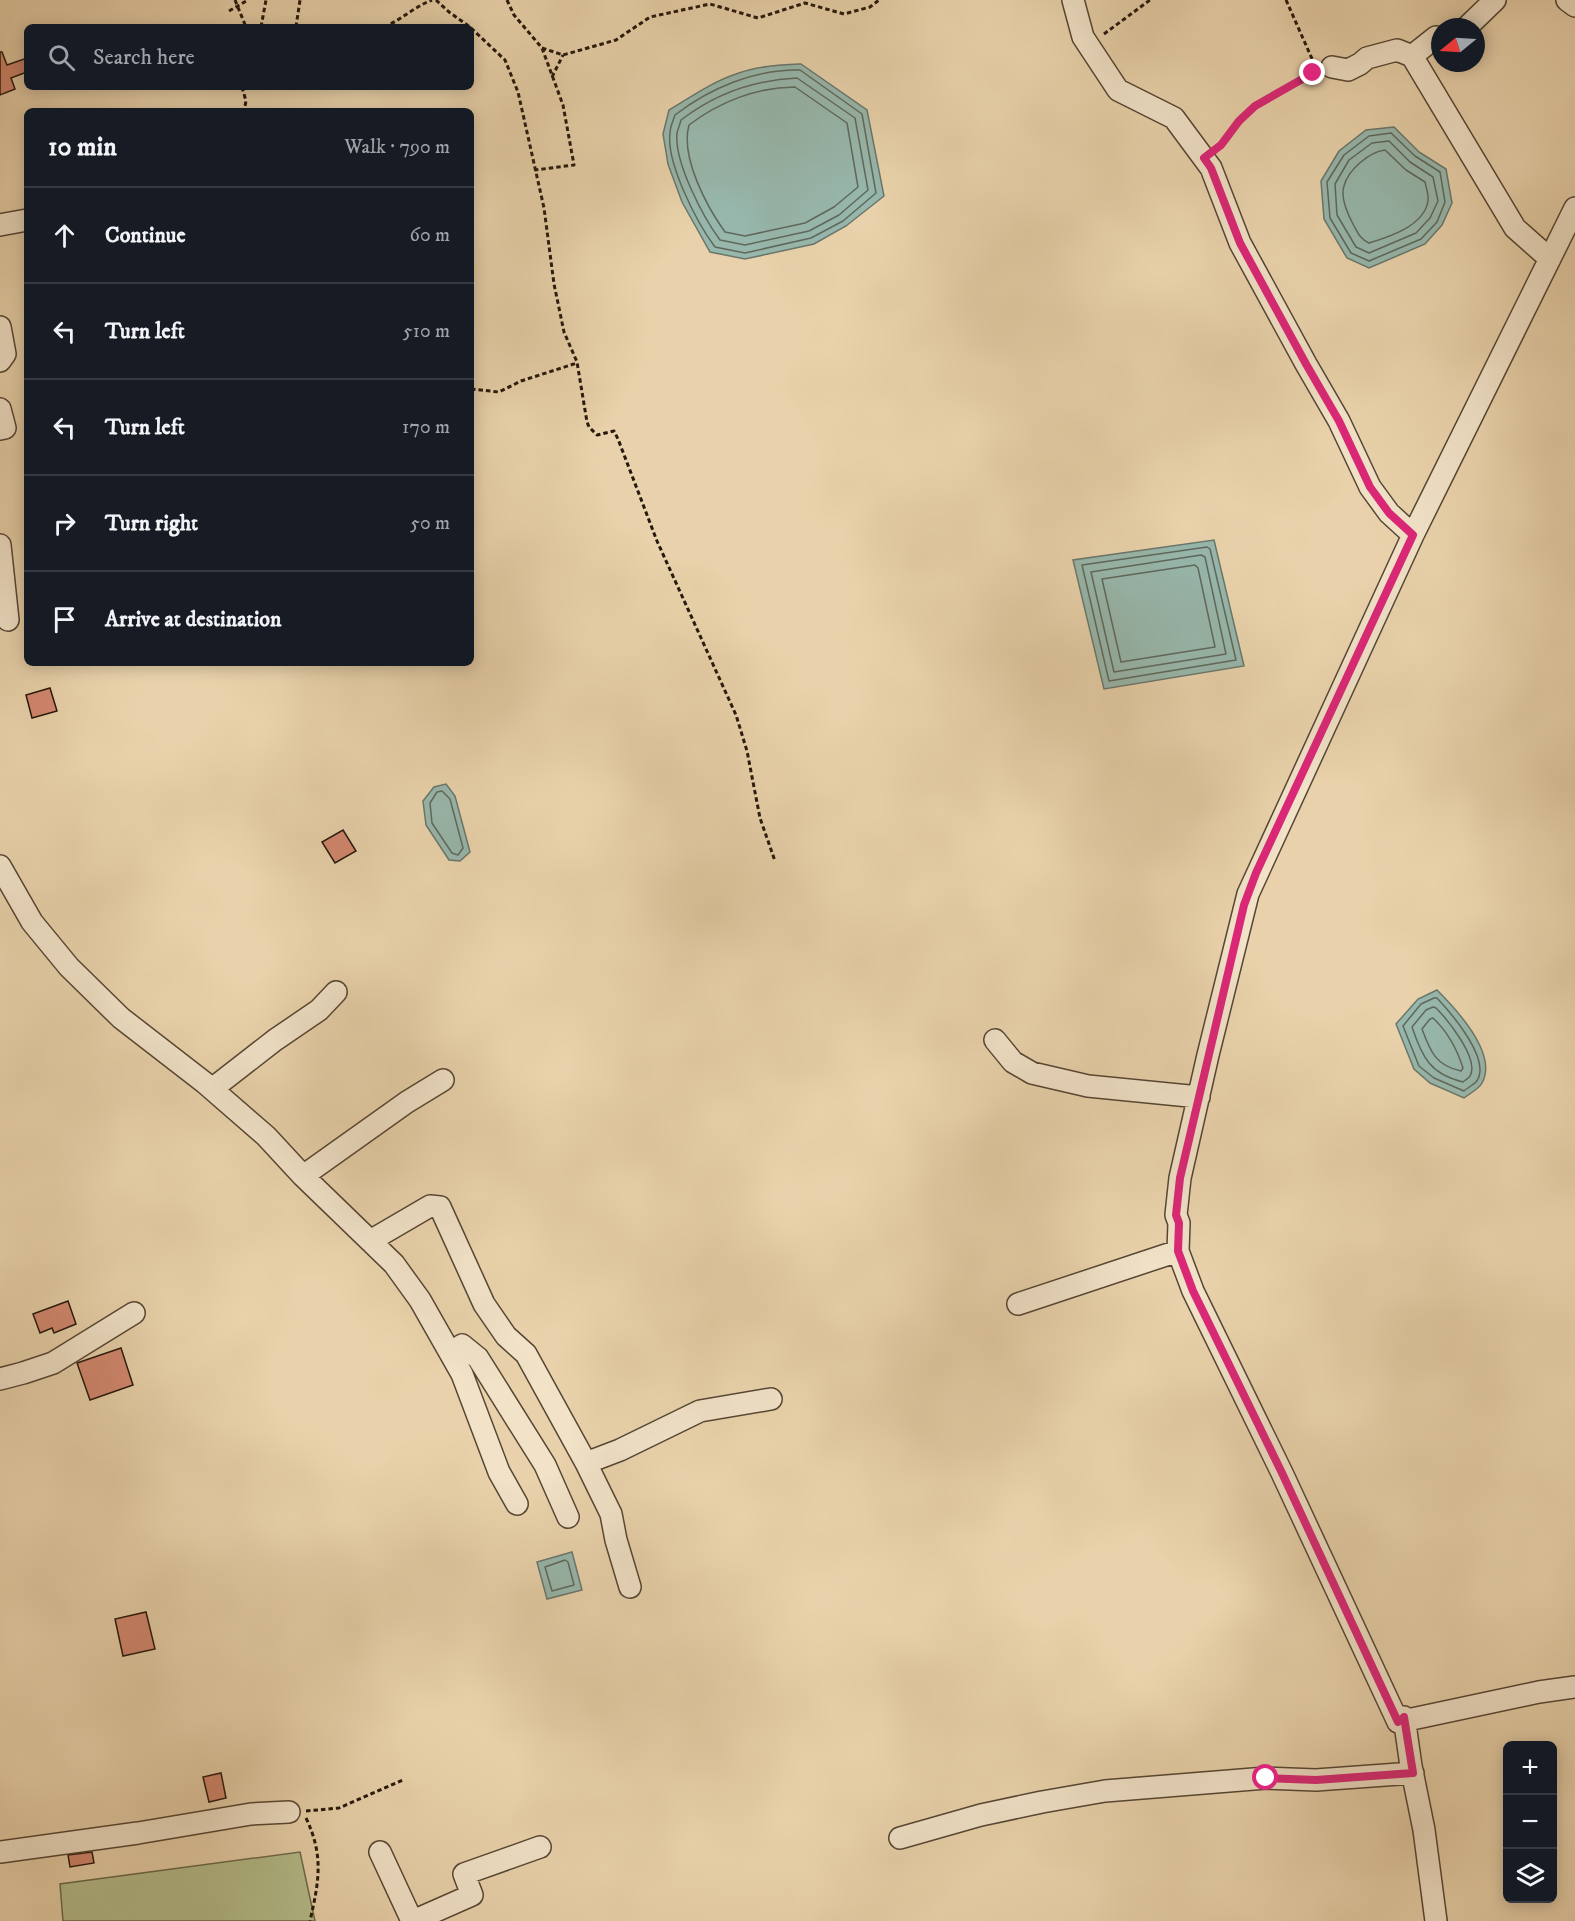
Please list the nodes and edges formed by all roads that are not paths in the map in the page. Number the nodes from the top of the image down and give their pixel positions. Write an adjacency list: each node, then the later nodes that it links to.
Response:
1 (1073, 0): 17 (street)
2 (1495, 0): 5 (street)
3 (1567, 0): 4 (street)
4 (1575, 6)
5 (1476, 18)
6 (1431, 41): 7 (street)
7 (1412, 56): 8 (street); 12 (street)
8 (1324, 69)
9 (1575, 208): 12 (street)
10 (24, 221): 11 (street)
11 (0, 225)
12 (1550, 260): 17 (street)
13 (0, 327): 14 (street)
14 (0, 361)
15 (0, 409): 16 (street)
16 (0, 429)
17 (1413, 535): 25 (street)
18 (0, 544): 19 (street)
19 (12, 618)
20 (0, 866): 24 (street)
21 (336, 992): 24 (street)
22 (995, 1040): 25 (street)
23 (443, 1080): 26 (street)
24 (212, 1089): 26 (street)
25 (1198, 1097): 28 (street)
26 (303, 1176): 27 (street)
27 (370, 1241): 31 (street); 34 (street)
28 (1178, 1251): 29 (street); 39 (street)
29 (1018, 1304)
30 (134, 1313): 32 (street)
31 (451, 1352): 35 (street); 36 (street)
32 (0, 1379)
33 (771, 1400): 34 (street)
34 (586, 1462): 37 (street)
35 (517, 1504)
36 (568, 1517)
37 (630, 1587)
38 (1575, 1687): 39 (street)
39 (1398, 1722): 40 (street)
40 (1413, 1773): 42 (street); 47 (street)
41 (289, 1812): 44 (street)
42 (900, 1838)
43 (540, 1847): 46 (street)
44 (0, 1852)
45 (380, 1852): 46 (street)
46 (412, 1921)
47 (1436, 1921)

